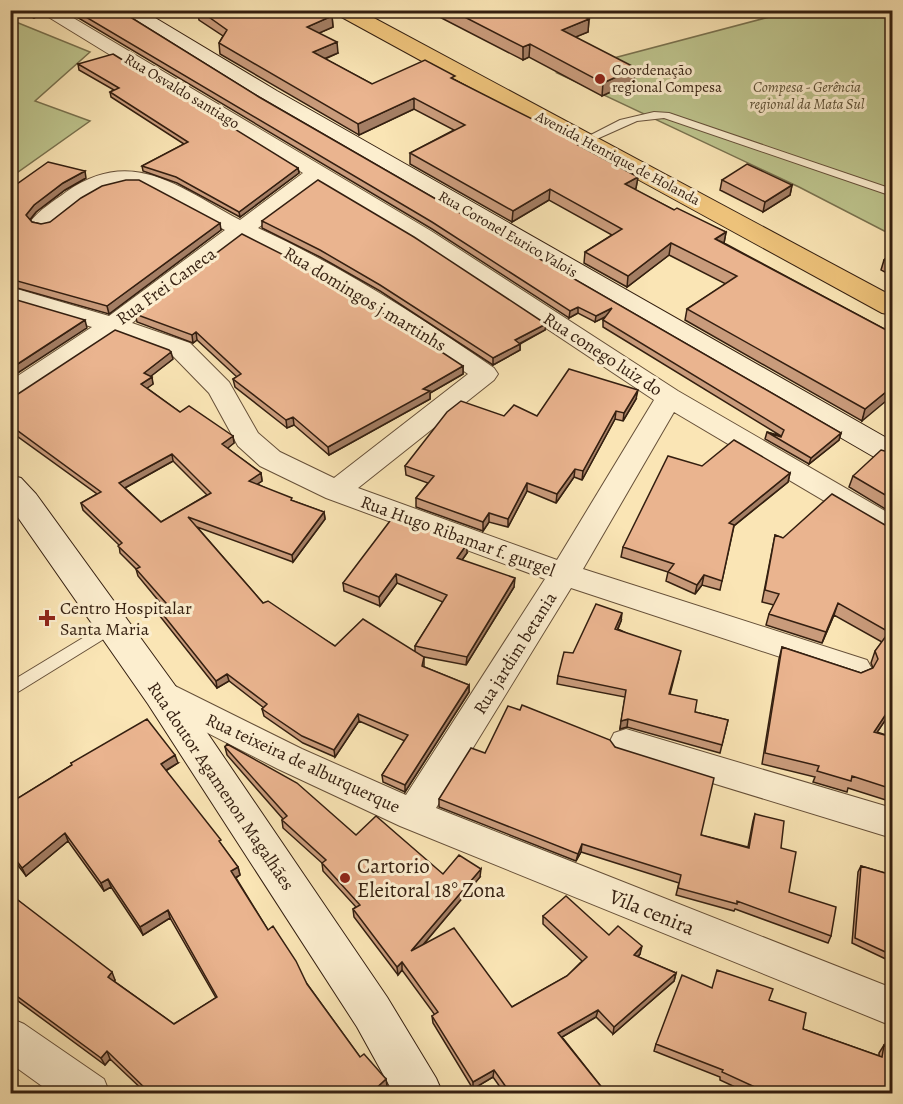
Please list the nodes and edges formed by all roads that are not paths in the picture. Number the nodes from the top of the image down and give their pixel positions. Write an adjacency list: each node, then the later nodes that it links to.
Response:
1 (46, 10): 5 (street, Rua Osvaldo santiago)
2 (127, 10): 14 (main road, Rua Coronel Eurico Valois)
3 (343, 10): 4 (main road, Avenida Henrique de Holanda)
4 (586, 140): 6 (lane); 10 (main road, Avenida Henrique de Holanda)
5 (317, 174): 8 (street, Rua Frei Caneca); 13 (street, Rua conego luiz do)
6 (892, 193)
7 (42, 222): 8 (street, Rua domingos j martinhs)
8 (242, 230): 11 (street, Rua Frei Caneca); 15 (street, Rua domingos j martinhs)
9 (10, 294): 11 (street, Rua Hugo Ribamar f. gurgel)
10 (892, 308)
11 (112, 326): 12 (street, Rua Frei Caneca); 15 (street, Rua Hugo Ribamar f. gurgel)
12 (10, 394)
13 (669, 397): 17 (street, Rua conego luiz do); 18 (street, Rua jardim betania)
14 (892, 454)
15 (336, 491): 18 (street, Rua Hugo Ribamar f. gurgel)
16 (16, 499): 19 (main road, Rua doutor Agamenon Magalhães)
17 (892, 528)
18 (564, 574): 20 (street, Rua Hugo Ribamar f. gurgel); 24 (street, Rua jardim betania)
19 (114, 625): 21 (lane); 22 (main road, Rua doutor Agamenon Magalhães)
20 (856, 669)
21 (10, 691)
22 (161, 694): 24 (street, Rua teixeira de alburquerque); 29 (main road, Rua doutor Agamenon Magalhães)
23 (626, 743): 25 (street)
24 (413, 815): 26 (street, Vila cenira)
25 (892, 823)
26 (892, 1007)
27 (10, 1038): 28 (street)
28 (89, 1094)
29 (420, 1094)

